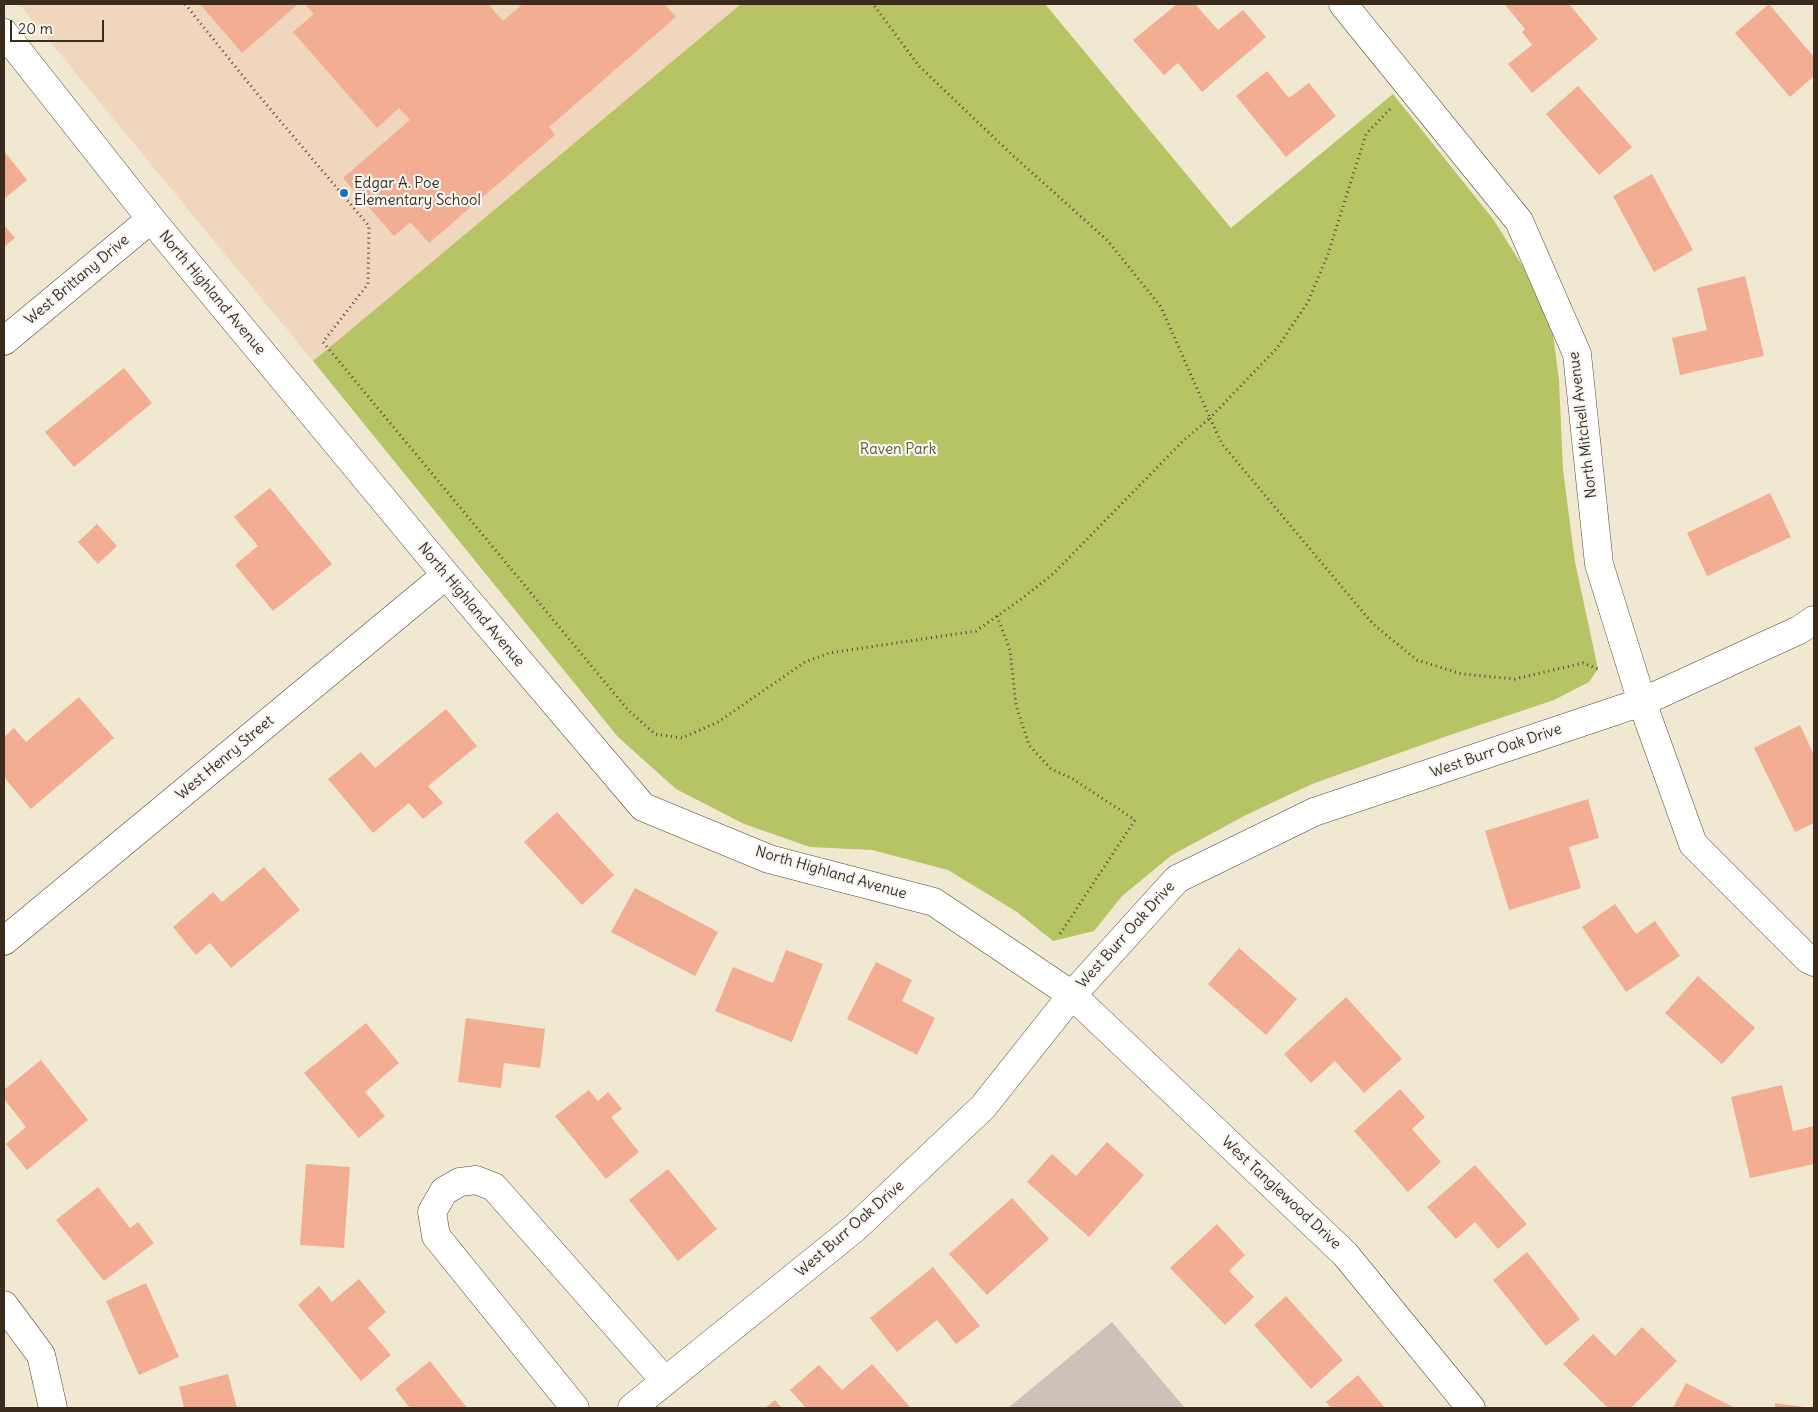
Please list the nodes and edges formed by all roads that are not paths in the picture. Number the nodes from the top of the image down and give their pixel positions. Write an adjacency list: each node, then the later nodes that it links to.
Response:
1 (1343, 4): 7 (street, North Mitchell Avenue)
2 (4, 33): 3 (street, North Highland Avenue)
3 (151, 219): 4 (street, West Brittany Drive); 5 (street, North Highland Avenue)
4 (4, 341)
5 (446, 575): 8 (street, West Henry Street); 10 (street, North Highland Avenue)
6 (1814, 620): 7 (street, West Burr Oak Drive)
7 (1642, 702): 9 (street, North Mitchell Avenue); 10 (street, West Burr Oak Drive)
8 (4, 942)
9 (1814, 962)
10 (1072, 995): 12 (street, West Burr Oak Drive); 16 (street, West Tanglewood Drive)
11 (4, 1305): 13 (street)
12 (665, 1381): 14 (street); 15 (street, West Burr Oak Drive)
13 (53, 1408)
14 (575, 1408)
15 (632, 1408)
16 (1471, 1408)

